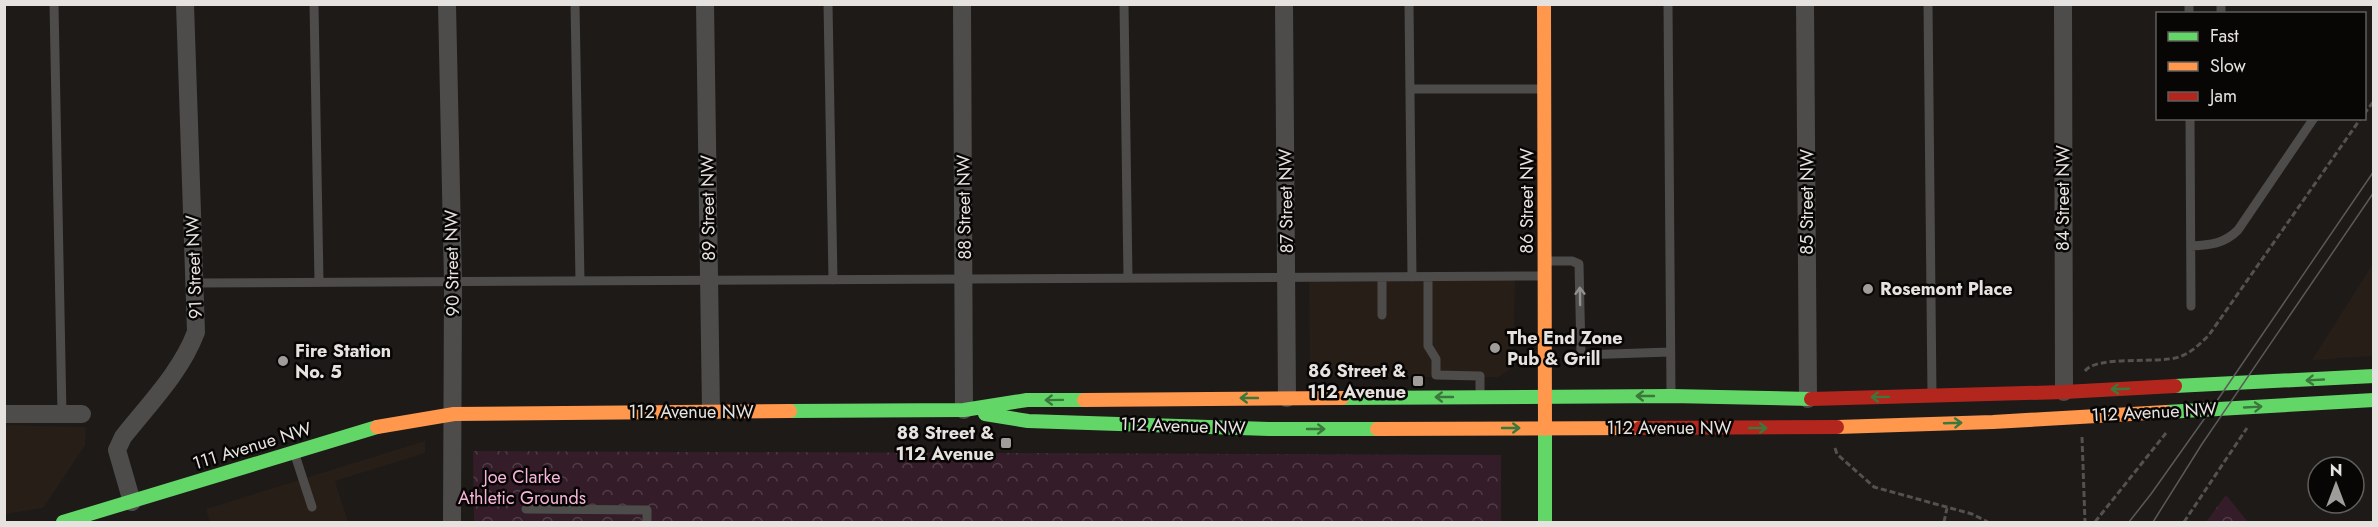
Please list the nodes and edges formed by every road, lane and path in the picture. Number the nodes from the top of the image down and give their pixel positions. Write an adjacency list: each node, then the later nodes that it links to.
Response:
1 (54, 4): 52 (lane)
2 (185, 4): 36 (street, 91 Street NW)
3 (314, 4): 34 (lane)
4 (447, 4): 35 (street, 90 Street NW)
5 (574, 4): 32 (lane)
6 (705, 4): 33 (street, 89 Street NW)
7 (828, 4): 31 (lane)
8 (962, 4): 30 (street, 88 Street NW)
9 (1124, 4): 28 (lane)
10 (1284, 4): 29 (street, 87 Street NW)
11 (1409, 4): 17 (lane)
12 (1544, 4): 18 (main road, 86 Street NW)
13 (1668, 4): 39 (lane)
14 (1805, 4): 47 (street, 85 Street NW)
15 (1928, 4): 44 (lane)
16 (2062, 4): 41 (street, 84 Street NW)
17 (1411, 89): 18 (lane); 26 (lane)
18 (1545, 89): 23 (main road, 86 Street NW)
19 (2190, 120): 22 (lane)
20 (2313, 120): 22 (lane)
21 (2360, 120): 41 (path)
22 (2190, 246): 37 (lane)
23 (1545, 261): 24 (main road, 86 Street NW); 39 (lane, one-way to 23)
24 (1545, 276): 27 (lane); 42 (main road, 86 Street NW)
25 (1382, 277): 26 (lane); 29 (lane); 38 (lane)
26 (1412, 277): 27 (lane)
27 (1428, 277): 45 (lane)
28 (1128, 278): 29 (lane); 30 (lane)
29 (1287, 278): 46 (street, 87 Street NW)
30 (965, 279): 31 (lane); 49 (street, 88 Street NW)
31 (833, 280): 33 (lane)
32 (580, 281): 33 (lane); 35 (lane)
33 (710, 281): 50 (street, 89 Street NW)
34 (319, 282): 35 (lane); 36 (lane)
35 (453, 282): 54 (street, 90 Street NW)
36 (194, 283): 61 (street, 91 Street NW)
37 (2191, 306)
38 (1382, 315)
39 (1670, 352): 43 (lane)
40 (2373, 376): 41 (main road, 112 Avenue NW, one-way to 41)
41 (2073, 391): 44 (main road, 112 Avenue NW)
42 (1545, 396): 43 (main road, 112 Avenue NW, one-way to 42); 45 (main road, 112 Avenue NW); 57 (main road, 86 Street NW)
43 (1671, 396): 47 (main road, 112 Avenue NW)
44 (1932, 396): 47 (main road, 112 Avenue NW, one-way to 47)
45 (1480, 397): 46 (main road, 112 Avenue NW, one-way to 46)
46 (1287, 398): 49 (main road, 112 Avenue NW, one-way to 49)
47 (1808, 399)
48 (2373, 400): 55 (main road, 112 Avenue NW, one-way to 48)
49 (964, 410): 50 (main road, 112 Avenue NW); 57 (main road, 112 Avenue NW, one-way to 57)
50 (711, 411): 54 (main road, 112 Avenue NW)
51 (4, 414): 52 (street)
52 (62, 414): 53 (street)
53 (82, 414)
54 (454, 414): 60 (main road, 111 Avenue NW); 66 (street, 90 Street NW)
55 (2082, 417): 57 (main road, 112 Avenue NW, one-way to 55); 71 (path)
56 (2248, 426): 73 (path)
57 (1545, 428): 68 (main road, 86 Street NW)
58 (2167, 431): 72 (path)
59 (1833, 441): 63 (path)
60 (294, 452): 61 (main road, 111 Avenue NW); 62 (lane)
61 (132, 502): 65 (main road, 111 Avenue NW)
62 (312, 507)
63 (1947, 508): 69 (path); 70 (path)
64 (526, 509): 67 (lane)
65 (63, 522)
66 (452, 522)
67 (647, 522)
68 (1545, 522)
69 (1944, 522)
70 (1988, 522)
71 (2085, 522)
72 (2095, 522)
73 (2184, 522)

